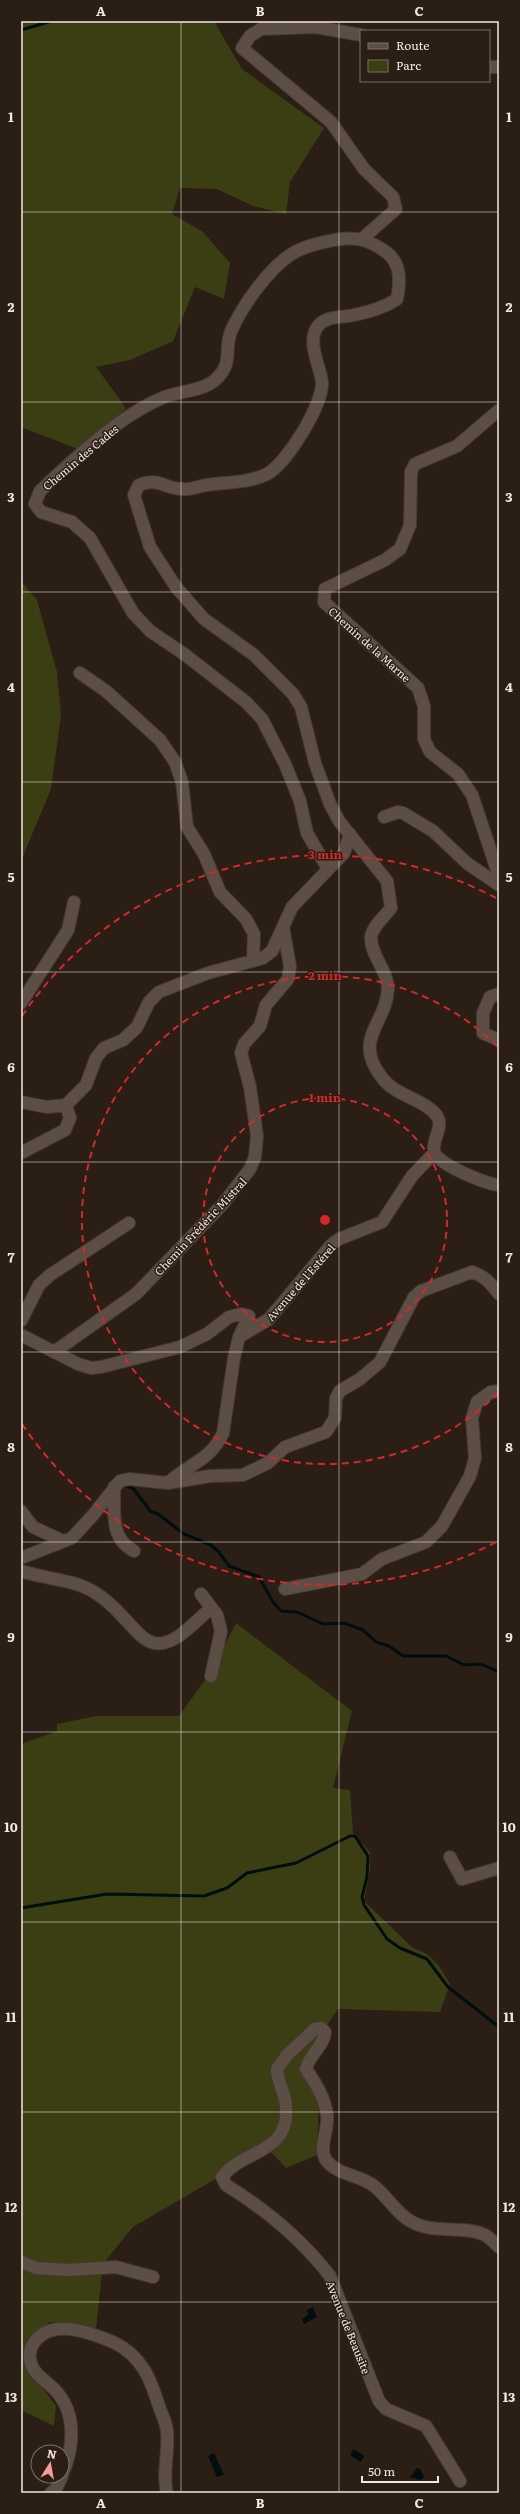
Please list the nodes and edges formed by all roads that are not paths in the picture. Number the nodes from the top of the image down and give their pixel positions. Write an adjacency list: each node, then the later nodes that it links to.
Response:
1 (360, 35): 2 (street)
2 (362, 240): 6 (street); 7 (street, Chemin des Cades)
3 (499, 410): 8 (street, Chemin de la Marne)
4 (80, 673): 12 (street)
5 (384, 817): 9 (street)
6 (350, 834): 7 (street); 19 (street)
7 (328, 869): 11 (street)
8 (499, 876)
9 (499, 885)
10 (74, 902): 14 (street)
11 (283, 927): 12 (street); 26 (street, Chemin Frédéric Mistral)
12 (253, 961): 17 (street)
13 (499, 994): 15 (street)
14 (21, 1003)
15 (499, 1040)
16 (21, 1102): 17 (street)
17 (66, 1105): 18 (street)
18 (21, 1153)
19 (434, 1153): 20 (street); 25 (street, Avenue de l'Estérel)
20 (499, 1185)
21 (129, 1223): 23 (street)
22 (499, 1294): 28 (street)
23 (21, 1321)
24 (21, 1335): 26 (street)
25 (239, 1337): 26 (street); 28 (street)
26 (54, 1352)
27 (499, 1391): 35 (street)
28 (168, 1483): 29 (street)
29 (114, 1487): 31 (street); 32 (street)
30 (21, 1511): 31 (street)
31 (63, 1541): 33 (street)
32 (134, 1551)
33 (21, 1558)
34 (21, 1571): 37 (street)
35 (286, 1589)
36 (200, 1594): 37 (street)
37 (211, 1608): 38 (street)
38 (211, 1676)
39 (450, 1857): 40 (street)
40 (499, 1868)
41 (499, 2247): 46 (street, Avenue de Beausite)
42 (21, 2262): 43 (street)
43 (152, 2277)
44 (26, 2342): 45 (street); 49 (street)
45 (70, 2445)
46 (460, 2481)
47 (58, 2484): 48 (street)
48 (51, 2493)
49 (168, 2493)

